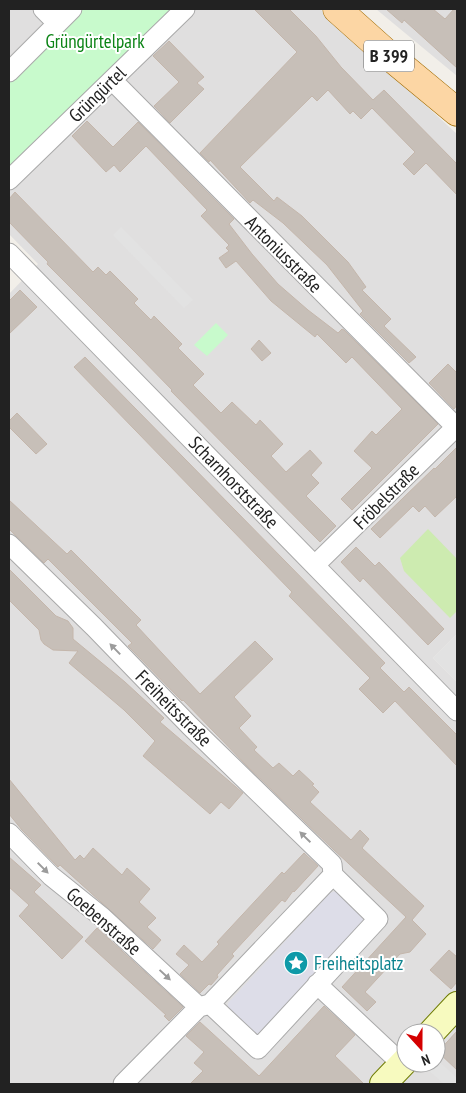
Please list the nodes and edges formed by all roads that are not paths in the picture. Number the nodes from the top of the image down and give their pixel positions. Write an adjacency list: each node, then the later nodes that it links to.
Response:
1 (43, 9): 5 (street)
2 (72, 9): 5 (street)
3 (185, 9): 7 (street, Grüngürtel)
4 (337, 9): 8 (main road, B 399)
5 (57, 23): 6 (street)
6 (9, 72)
7 (112, 80): 9 (street, Grüngürtel); 11 (street, Antoniusstraße)
8 (457, 112)
9 (9, 180)
10 (12, 264): 13 (street, Scharnhorststraße)
11 (456, 427): 13 (street, Fröbelstraße)
12 (9, 544): 16 (street, Freiheitsstraße, one-way to 12)
13 (315, 565): 14 (street, Scharnhorststraße)
14 (457, 712)
15 (9, 833): 19 (street, Goebenstraße, one-way to 19)
16 (333, 875): 17 (street); 19 (street)
17 (317, 984): 19 (street); 21 (street)
18 (457, 1005): 20 (street)
19 (205, 1006): 23 (street)
20 (440, 1023)
21 (396, 1055)
22 (396, 1070): 24 (street)
23 (123, 1084)
24 (383, 1084)

